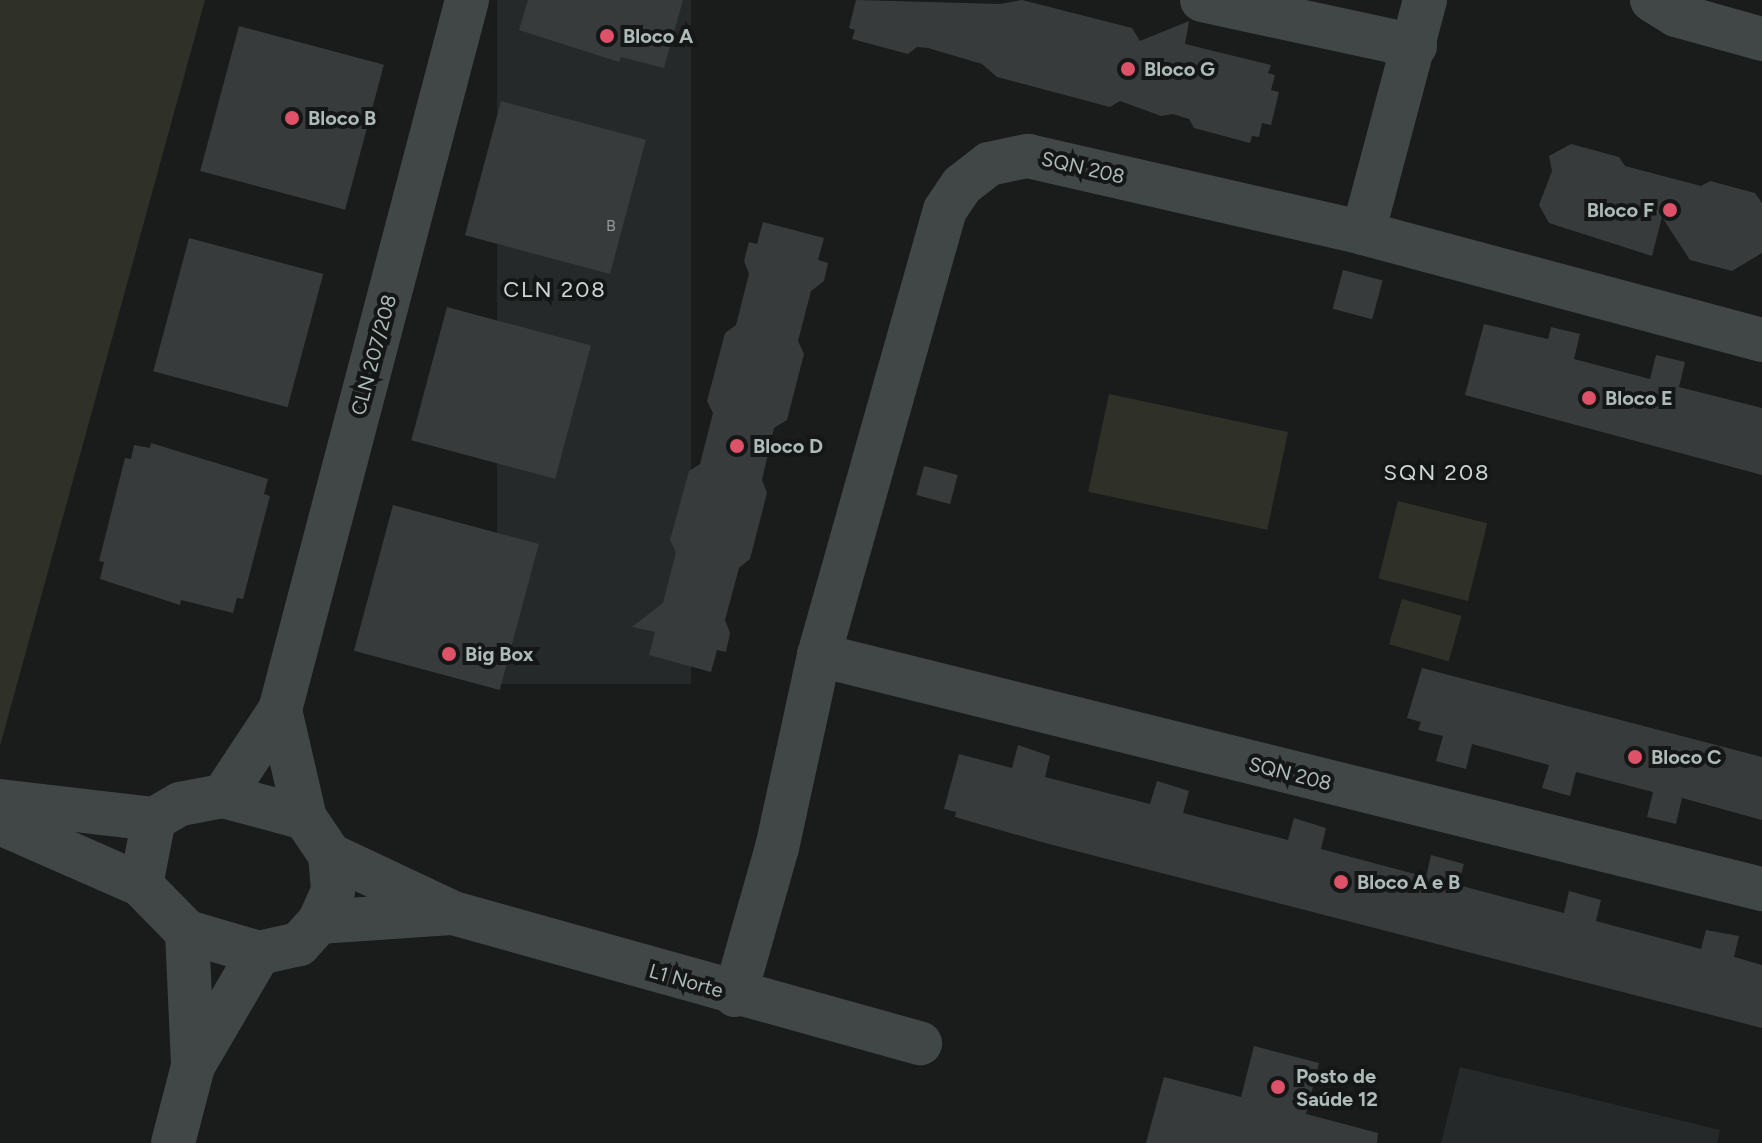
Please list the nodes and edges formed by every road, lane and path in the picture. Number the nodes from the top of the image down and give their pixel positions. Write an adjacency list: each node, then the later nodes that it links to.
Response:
1 (467, 0): 10 (street, CLN 207/208)
2 (1202, 0): 6 (street)
3 (1425, 0): 6 (street)
4 (1652, 0): 5 (street)
5 (1762, 39)
6 (1415, 46): 7 (street)
7 (1363, 233): 8 (street, SQN 208); 9 (street, SQN 208)
8 (1762, 340)
9 (819, 655): 18 (street, SQN 208); 23 (street, SQN 208)
10 (280, 710): 11 (street, CLN 207/208); 13 (street, CLN 207/208)
11 (223, 796): 13 (street); 14 (street)
12 (0, 801): 14 (street)
13 (305, 818): 16 (street)
14 (154, 819): 17 (street)
15 (0, 823): 17 (street)
16 (330, 855): 19 (street, L1 Norte); 20 (street)
17 (141, 885): 21 (street)
18 (1762, 889)
19 (453, 913): 20 (street, L1 Norte); 23 (street, L1 Norte)
20 (319, 922): 22 (street)
21 (187, 932): 22 (street); 25 (street)
22 (259, 953): 25 (street)
23 (735, 995): 24 (street, L1 Norte)
24 (920, 1043)
25 (193, 1066): 26 (street)
26 (173, 1143)

